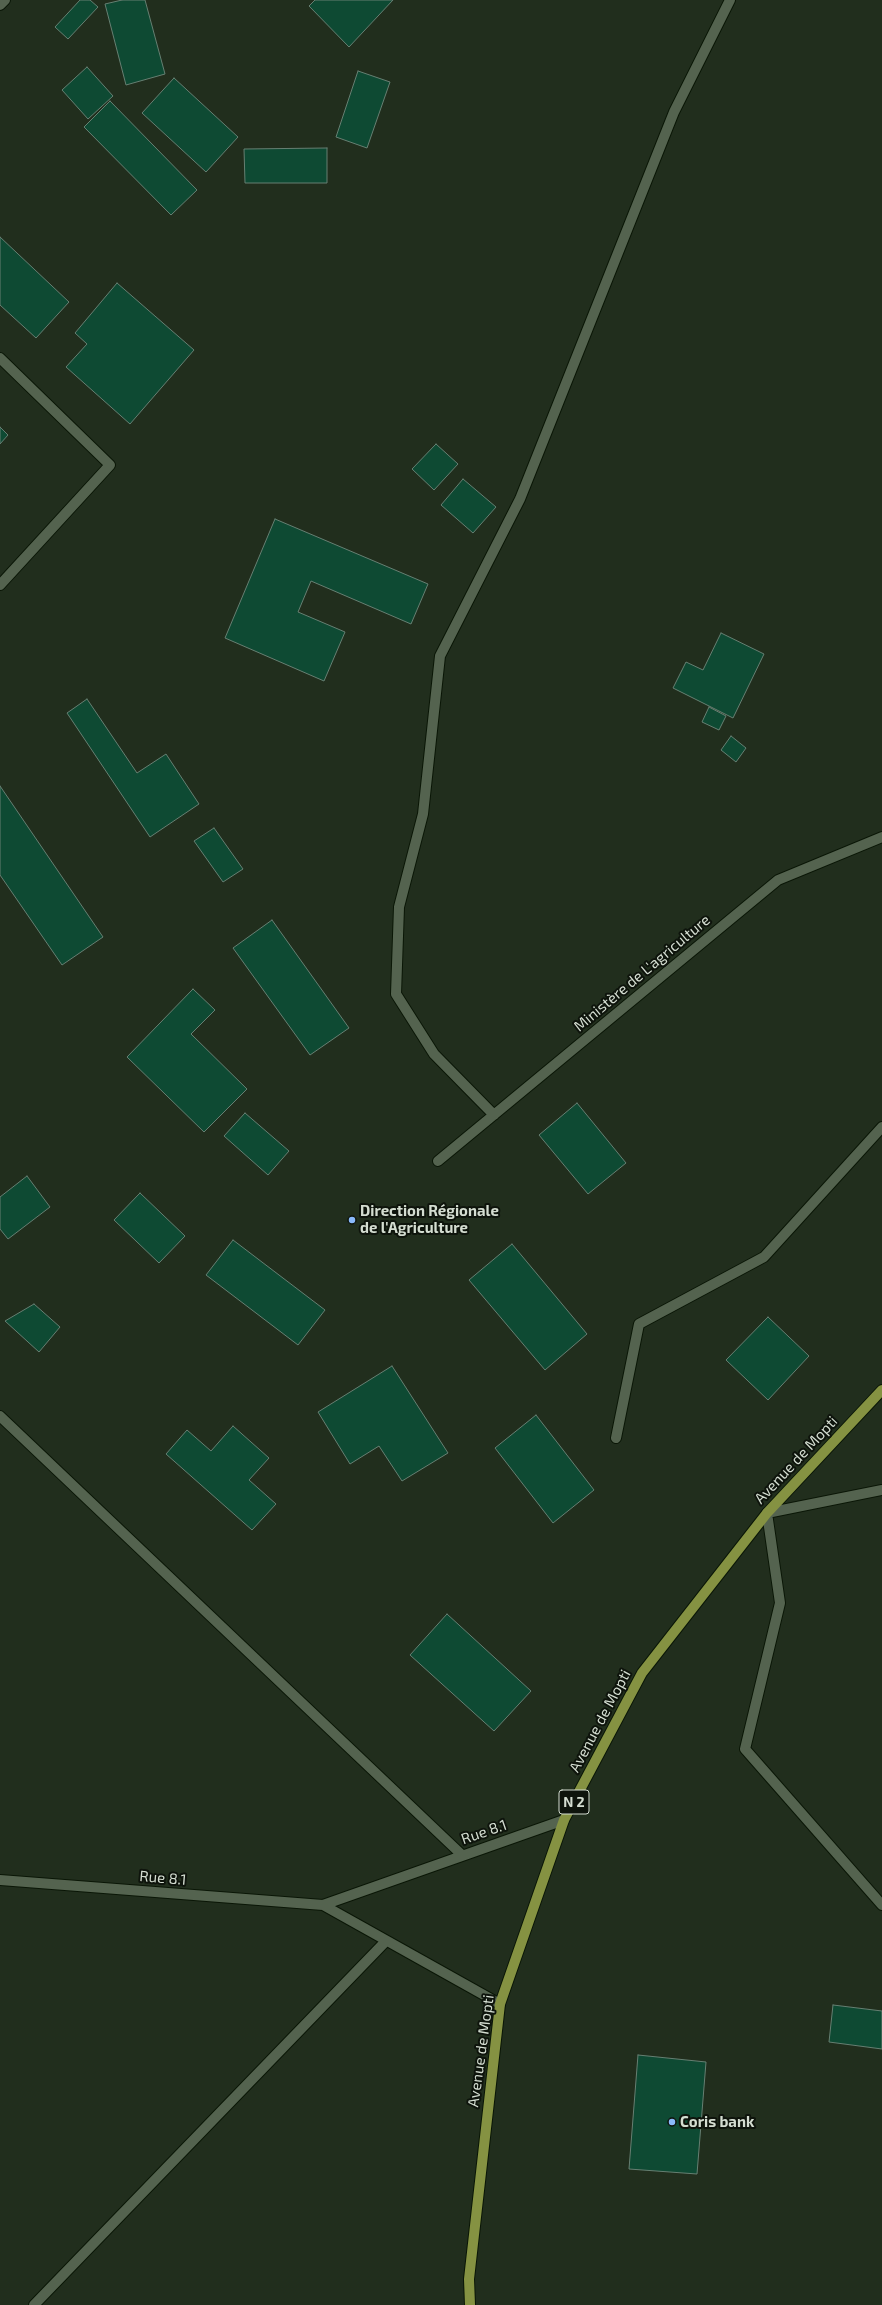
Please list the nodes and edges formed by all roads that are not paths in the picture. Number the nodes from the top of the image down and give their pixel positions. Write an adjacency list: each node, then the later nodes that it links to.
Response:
1 (5, 0): 3 (street)
2 (730, 0): 7 (street)
3 (0, 5)
4 (0, 358): 5 (street)
5 (0, 585)
6 (882, 837): 7 (street, Ministère de L'agriculture)
7 (494, 1115): 9 (street, Ministère de L'agriculture)
8 (882, 1126): 12 (street)
9 (438, 1161)
10 (882, 1390): 14 (main road, Avenue de Mopti / N 2)
11 (0, 1416): 16 (street)
12 (616, 1438)
13 (882, 1490): 14 (street)
14 (767, 1513): 15 (main road, Avenue de Mopti / N 2); 19 (street)
15 (564, 1820): 16 (street, Rue 8.1); 21 (main road, Avenue de Mopti / N 2)
16 (462, 1855): 18 (street, Rue 8.1)
17 (0, 1880): 18 (street, Rue 8.1)
18 (323, 1905): 20 (street, Rue 8.1)
19 (882, 1905)
20 (386, 1941): 21 (street, Rue 8.1); 22 (street)
21 (500, 2004): 23 (main road, Avenue de Mopti / N 2)
22 (34, 2305)
23 (470, 2305)

